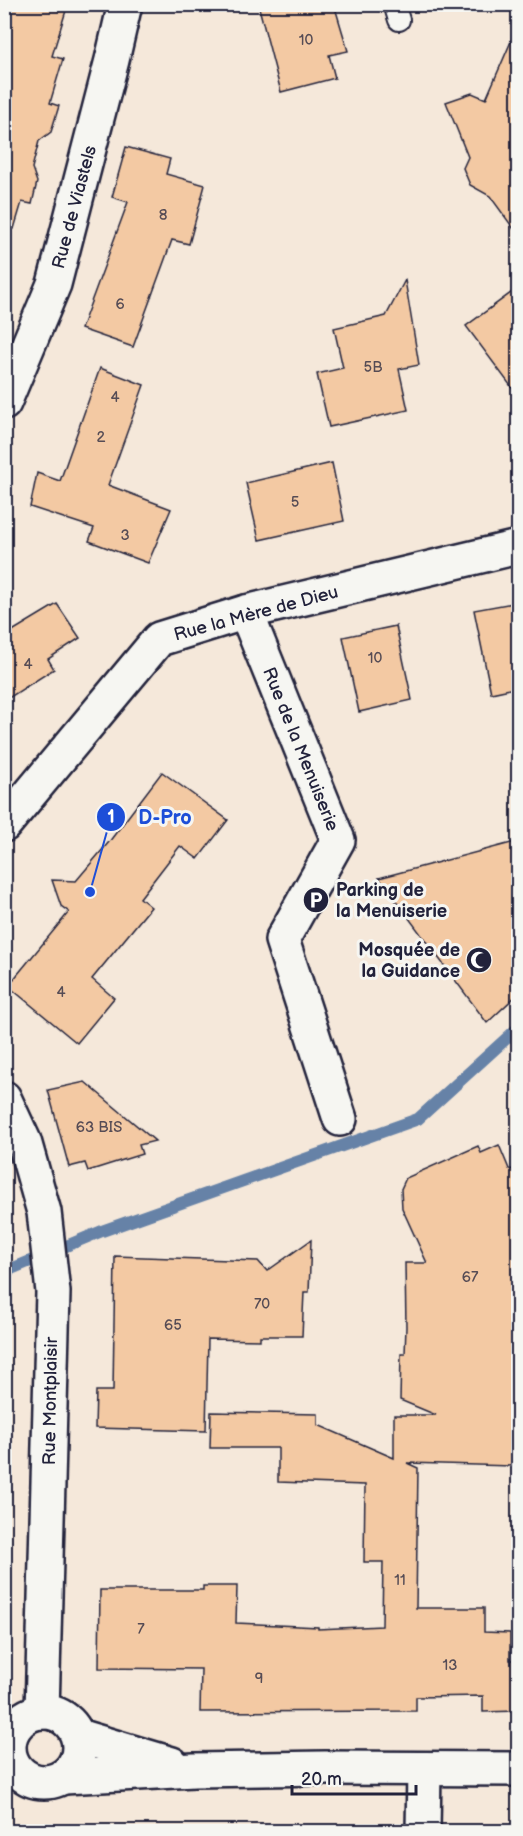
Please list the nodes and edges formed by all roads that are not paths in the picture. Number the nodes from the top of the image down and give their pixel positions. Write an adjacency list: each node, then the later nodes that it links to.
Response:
1 (125, 4): 2 (street, Rue de Viastels)
2 (4, 403)
3 (519, 547): 4 (street, Rue la Mère de Dieu)
4 (246, 612): 5 (street, Rue la Mère de Dieu); 7 (street, Rue de la Menuiserie)
5 (4, 825)
6 (4, 1098): 8 (street, Rue Montplaisir)
7 (340, 1119)
8 (42, 1712): 9 (street); 10 (street)
9 (78, 1736): 12 (street); 14 (street)
10 (12, 1766): 14 (street)
11 (519, 1769): 13 (street)
12 (194, 1770): 13 (street); 14 (street)
13 (424, 1770): 15 (street)
14 (64, 1777)
15 (423, 1832)

